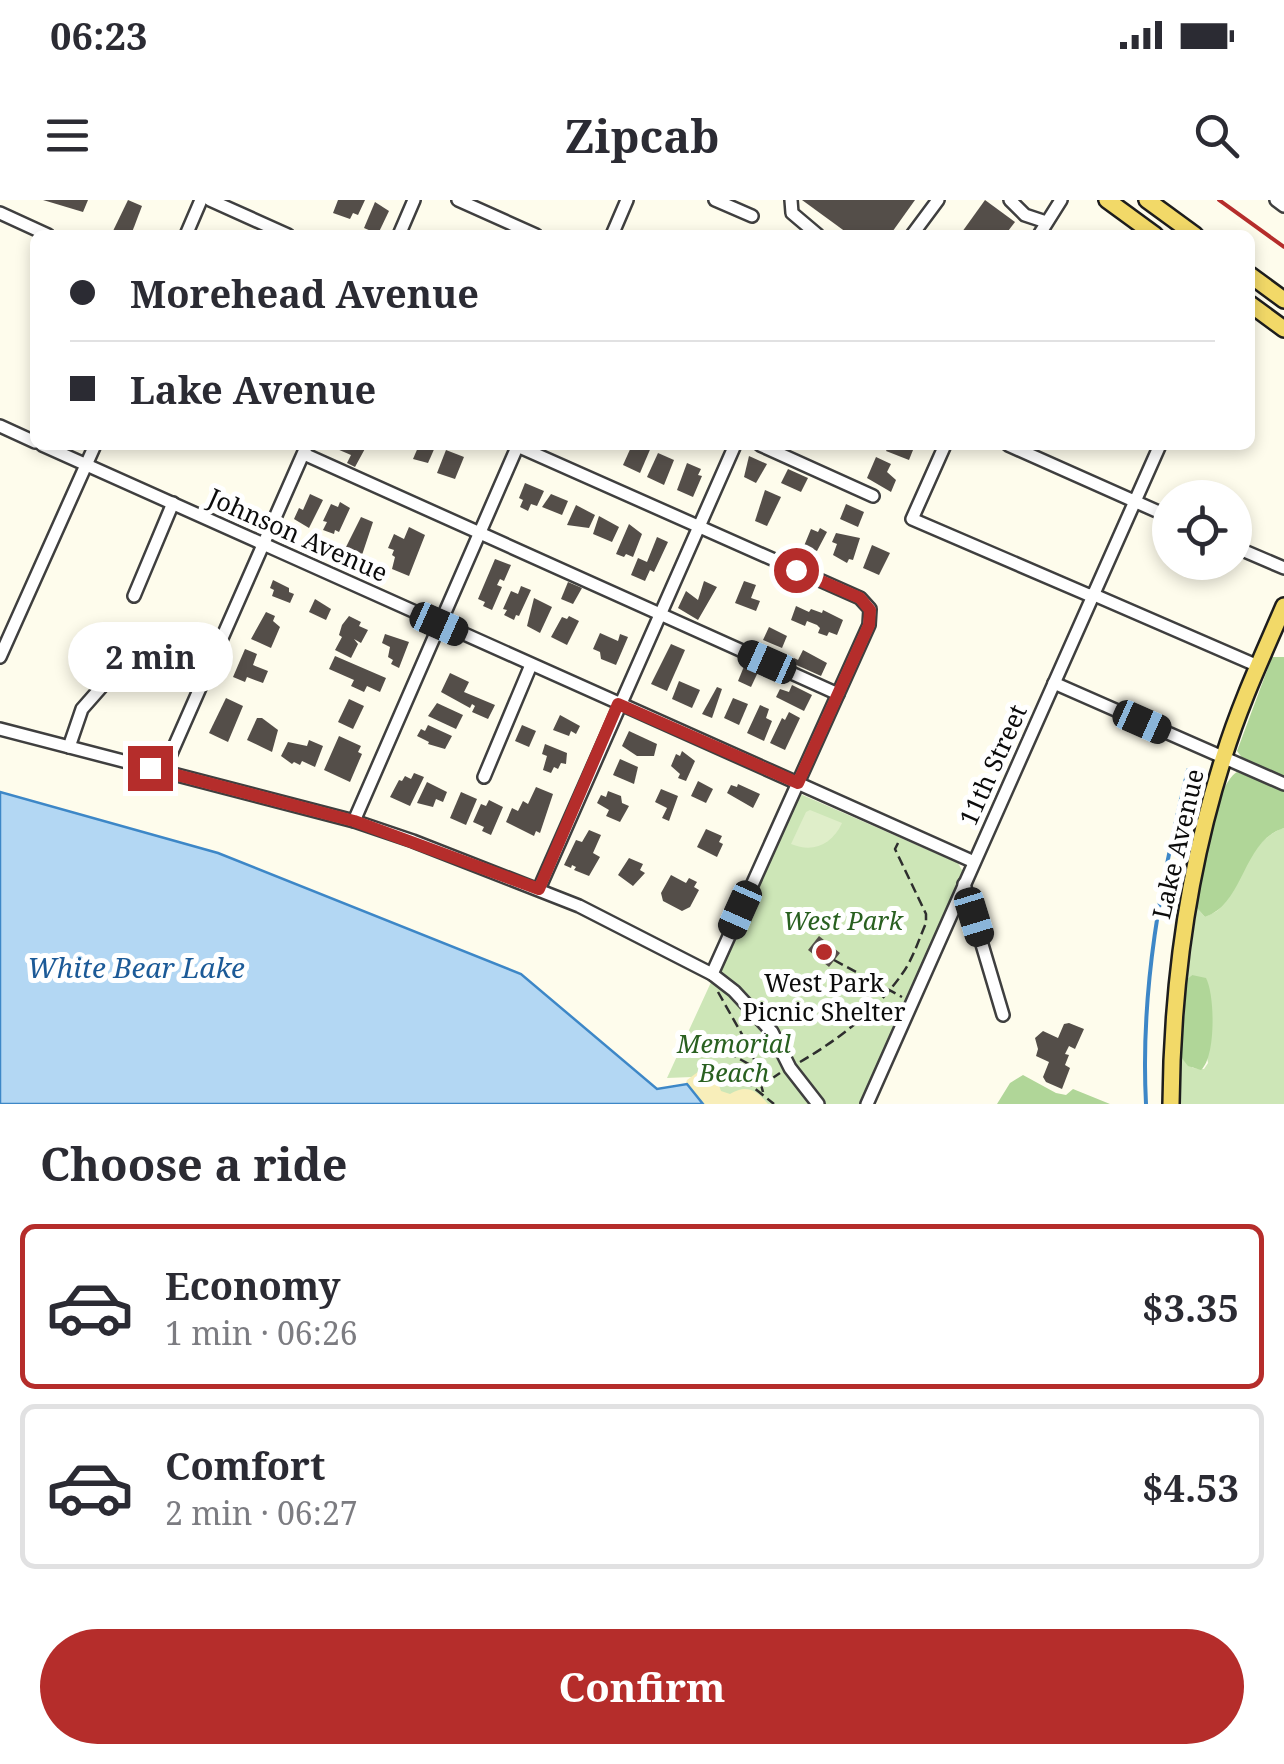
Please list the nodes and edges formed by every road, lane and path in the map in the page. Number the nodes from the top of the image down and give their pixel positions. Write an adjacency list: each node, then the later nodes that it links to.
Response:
1 (202, 200): 19 (street)
2 (210, 200): 20 (street)
3 (414, 200): 21 (street)
4 (458, 200): 22 (street)
5 (627, 200): 23 (street)
6 (715, 200): 16 (street)
7 (791, 200): 24 (street)
8 (938, 200): 25 (street)
9 (1010, 200): 17 (street)
10 (1062, 200): 17 (street)
11 (1107, 200): 27 (main road)
12 (1147, 200): 28 (main road)
13 (1276, 200): 14 (street)
14 (1284, 206)
15 (0, 213): 18 (street)
16 (752, 216)
17 (1046, 222): 26 (street)
18 (37, 230)
19 (188, 230)
20 (277, 230)
21 (400, 230)
22 (525, 230)
23 (614, 230)
24 (812, 230)
25 (916, 230)
26 (1042, 230)
27 (1149, 230)
28 (1188, 230)
29 (1255, 279): 30 (main road)
30 (1284, 300)
31 (1255, 308): 32 (main road)
32 (1284, 330)
33 (0, 426): 34 (street)
34 (30, 440)
35 (53, 450): 46 (street, Johnson Avenue)
36 (94, 450): 46 (street)
37 (305, 450): 53 (street)
38 (307, 450): 52 (street)
39 (515, 450): 52 (street)
40 (528, 450): 51 (street)
41 (733, 450): 51 (street)
42 (771, 450): 47 (street)
43 (942, 450): 56 (street)
44 (1019, 450): 48 (street)
45 (1158, 450): 48 (street, 11th Street)
46 (87, 465): 49 (street, Johnson Avenue); 61 (street)
47 (873, 496)
48 (1135, 502): 50 (street); 56 (street, 11th Street)
49 (173, 504): 53 (street, Johnson Avenue); 57 (street)
50 (1152, 510)
51 (699, 528): 59 (street); 66 (street)
52 (481, 534): 59 (street); 60 (street)
53 (264, 544): 60 (street, Johnson Avenue); 71 (street)
54 (1252, 554): 55 (street)
55 (1284, 568)
56 (1092, 595): 63 (street); 65 (street, 11th Street)
57 (134, 596)
58 (1284, 606): 63 (main road, Lake Avenue)
59 (659, 613): 66 (street); 67 (street)
60 (439, 624): 62 (street, Johnson Avenue); 75 (street)
61 (0, 657)
62 (531, 665): 67 (street, Johnson Avenue); 72 (street)
63 (1258, 666): 70 (main road, Lake Avenue)
64 (104, 684): 69 (street)
65 (1054, 684): 70 (street); 77 (street, 11th Street)
66 (838, 694): 73 (street)
67 (618, 704): 73 (street, Johnson Avenue); 79 (street)
68 (0, 729): 69 (street)
69 (69, 747): 71 (street)
70 (1223, 758): 74 (street); 94 (main road, Lake Avenue)
71 (163, 772): 75 (street)
72 (484, 776)
73 (798, 783): 76 (street, Johnson Avenue); 81 (street)
74 (1284, 784)
75 (354, 821): 79 (street)
76 (903, 830): 77 (street, Johnson Avenue); 82 (path)
77 (974, 862): 78 (street, 11th Street)
78 (964, 884): 84 (street, 11th Street); 85 (street)
79 (539, 889): 81 (street)
80 (834, 960): 82 (path)
81 (712, 974): 88 (street)
82 (889, 991): 84 (path); 88 (path)
83 (729, 995): 87 (path)
84 (912, 1002): 93 (street, 11th Street)
85 (1003, 1015)
86 (727, 1052): 87 (path)
87 (756, 1068): 89 (path); 90 (path)
88 (786, 1071): 89 (path); 92 (street)
89 (761, 1086): 90 (path)
90 (763, 1092): 91 (path)
91 (774, 1104)
92 (818, 1104)
93 (868, 1104)
94 (1171, 1104)

